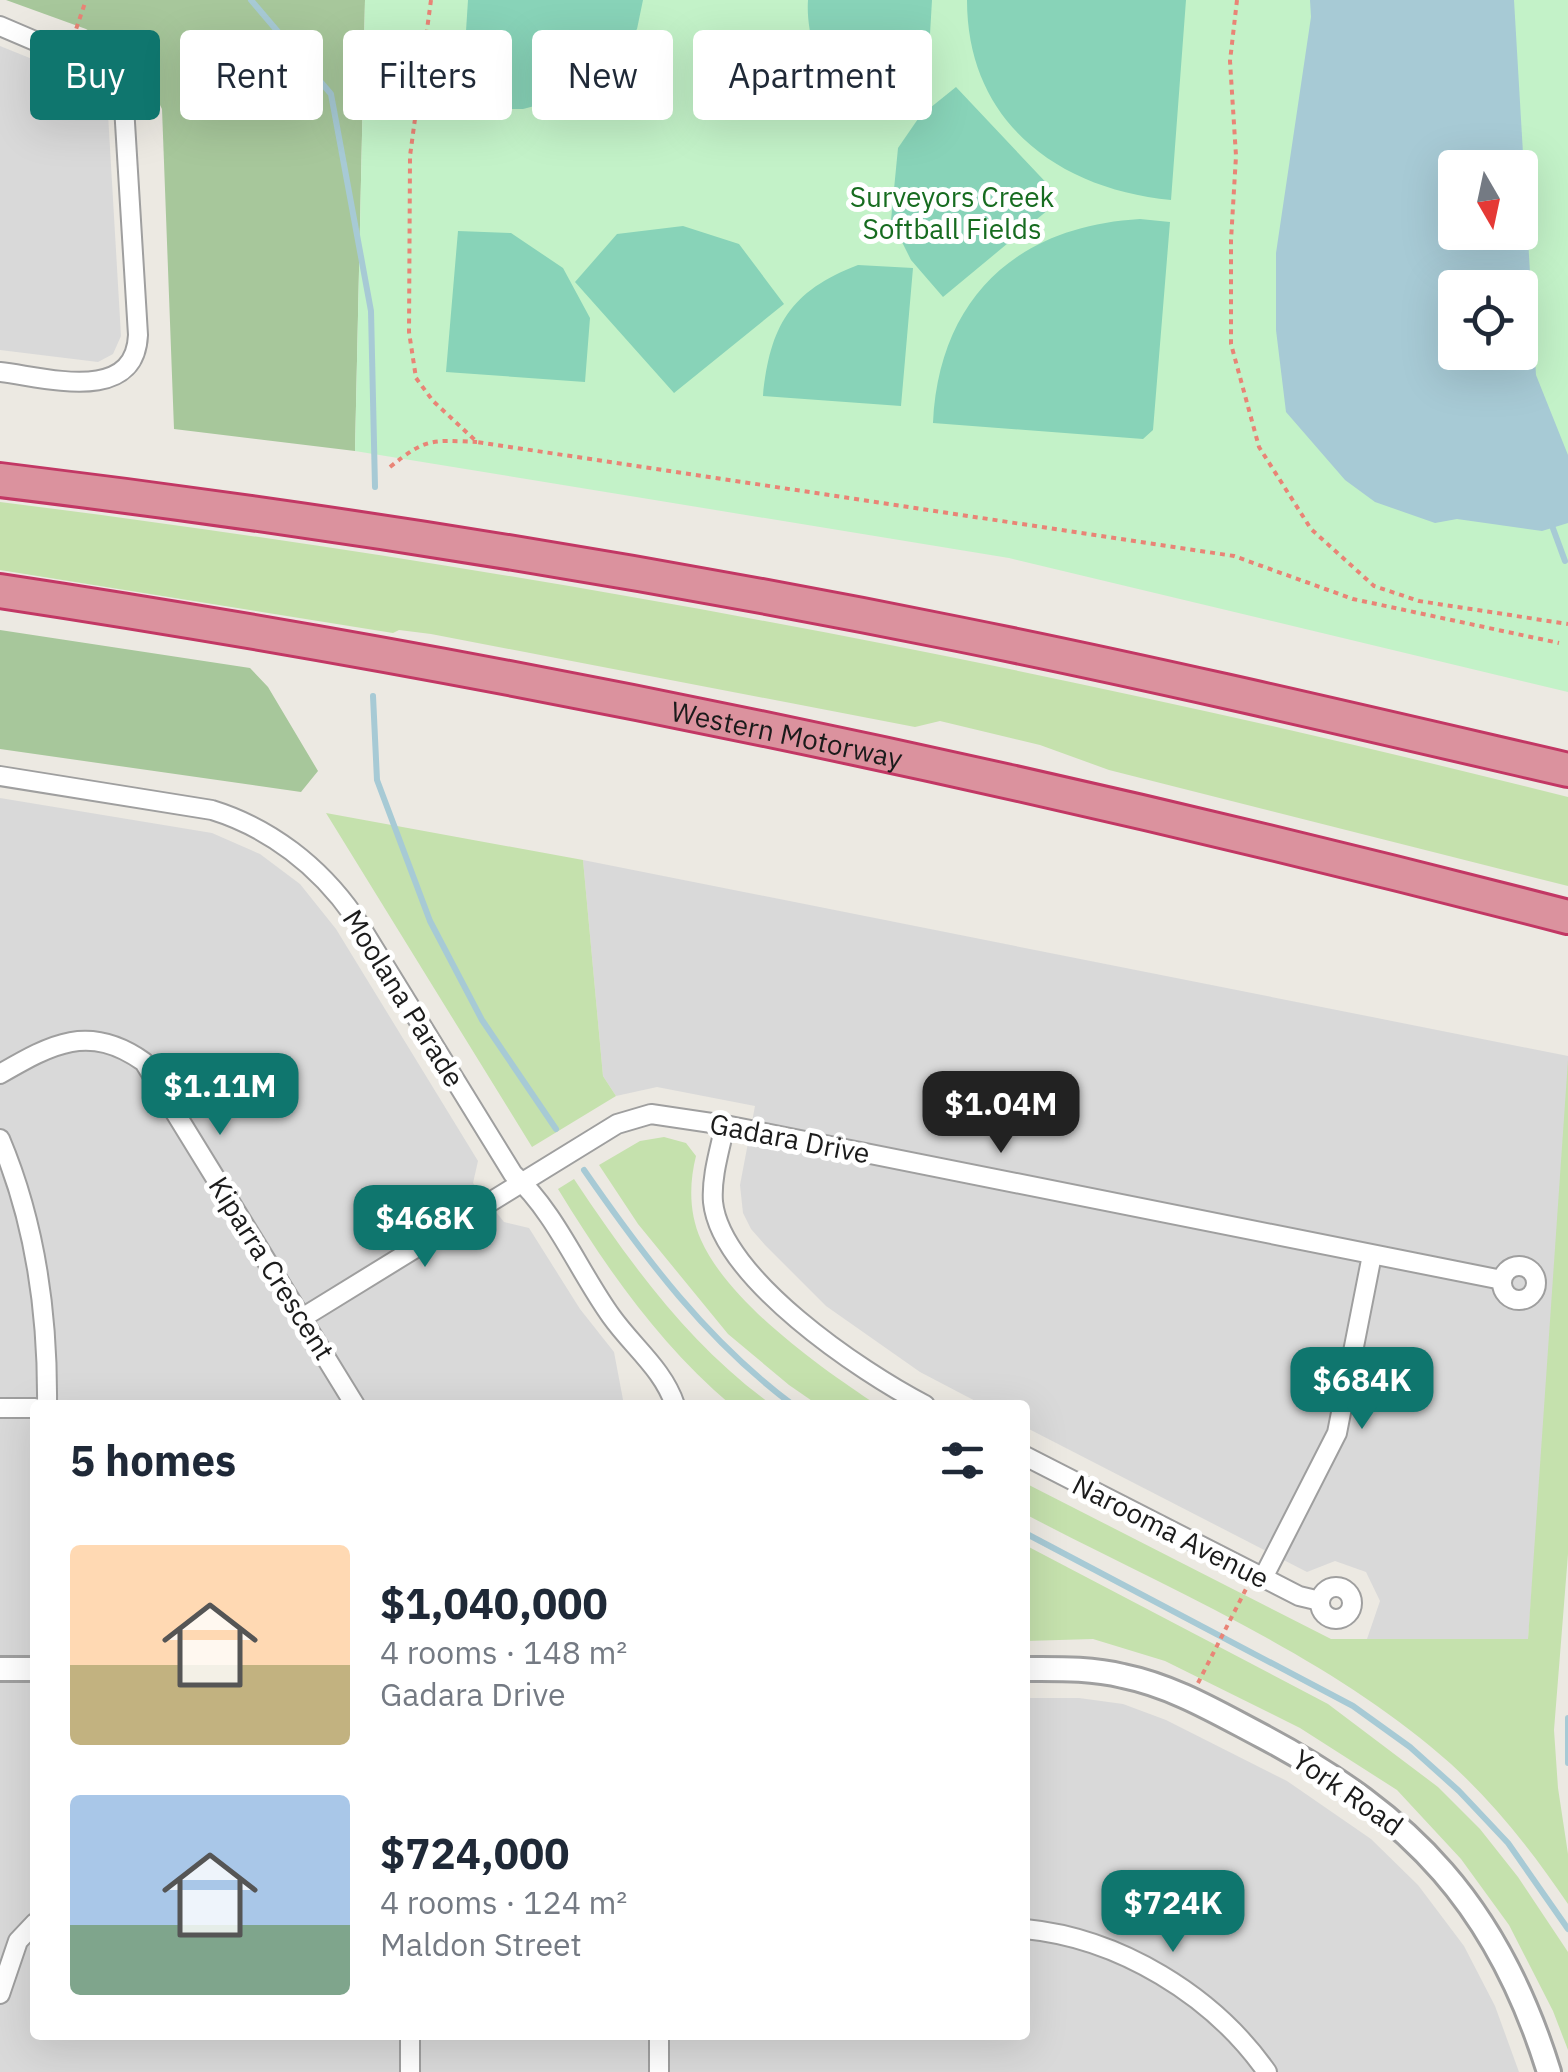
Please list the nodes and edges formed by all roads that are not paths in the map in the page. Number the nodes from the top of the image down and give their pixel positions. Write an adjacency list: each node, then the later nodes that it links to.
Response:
1 (0, 26): 2 (street)
2 (0, 372)
3 (0, 480): 5 (highway)
4 (0, 592): 7 (highway, Western Motorway)
5 (1568, 770)
6 (0, 776): 11 (street, Moolana Parade)
7 (1568, 917)
8 (0, 1074): 14 (street, Kiparra Crescent)
9 (725, 1126): 11 (street, Gadara Drive); 12 (street, Gadara Drive); 18 (street)
10 (0, 1139): 15 (street)
11 (523, 1182): 14 (street, Gadara Drive); 17 (street, Moolana Parade)
12 (1372, 1255): 13 (street, Gadara Drive); 22 (street)
13 (1502, 1280)
14 (302, 1318): 16 (street, Kiparra Crescent)
15 (47, 1400)
16 (352, 1400)
17 (673, 1400)
18 (916, 1400)
19 (0, 1408): 20 (street)
20 (30, 1408)
21 (1030, 1459): 22 (street, Narooma Avenue)
22 (1263, 1578): 23 (street, Narooma Avenue)
23 (1320, 1601)
24 (0, 1669): 25 (street)
25 (30, 1669)
26 (1030, 1670): 35 (street, York Road)
27 (30, 1928): 29 (street)
28 (1030, 1930): 34 (street)
29 (0, 1994)
30 (410, 2040): 32 (street)
31 (660, 2040): 33 (street)
32 (410, 2072)
33 (660, 2072)
34 (1267, 2072)
35 (1550, 2072)

